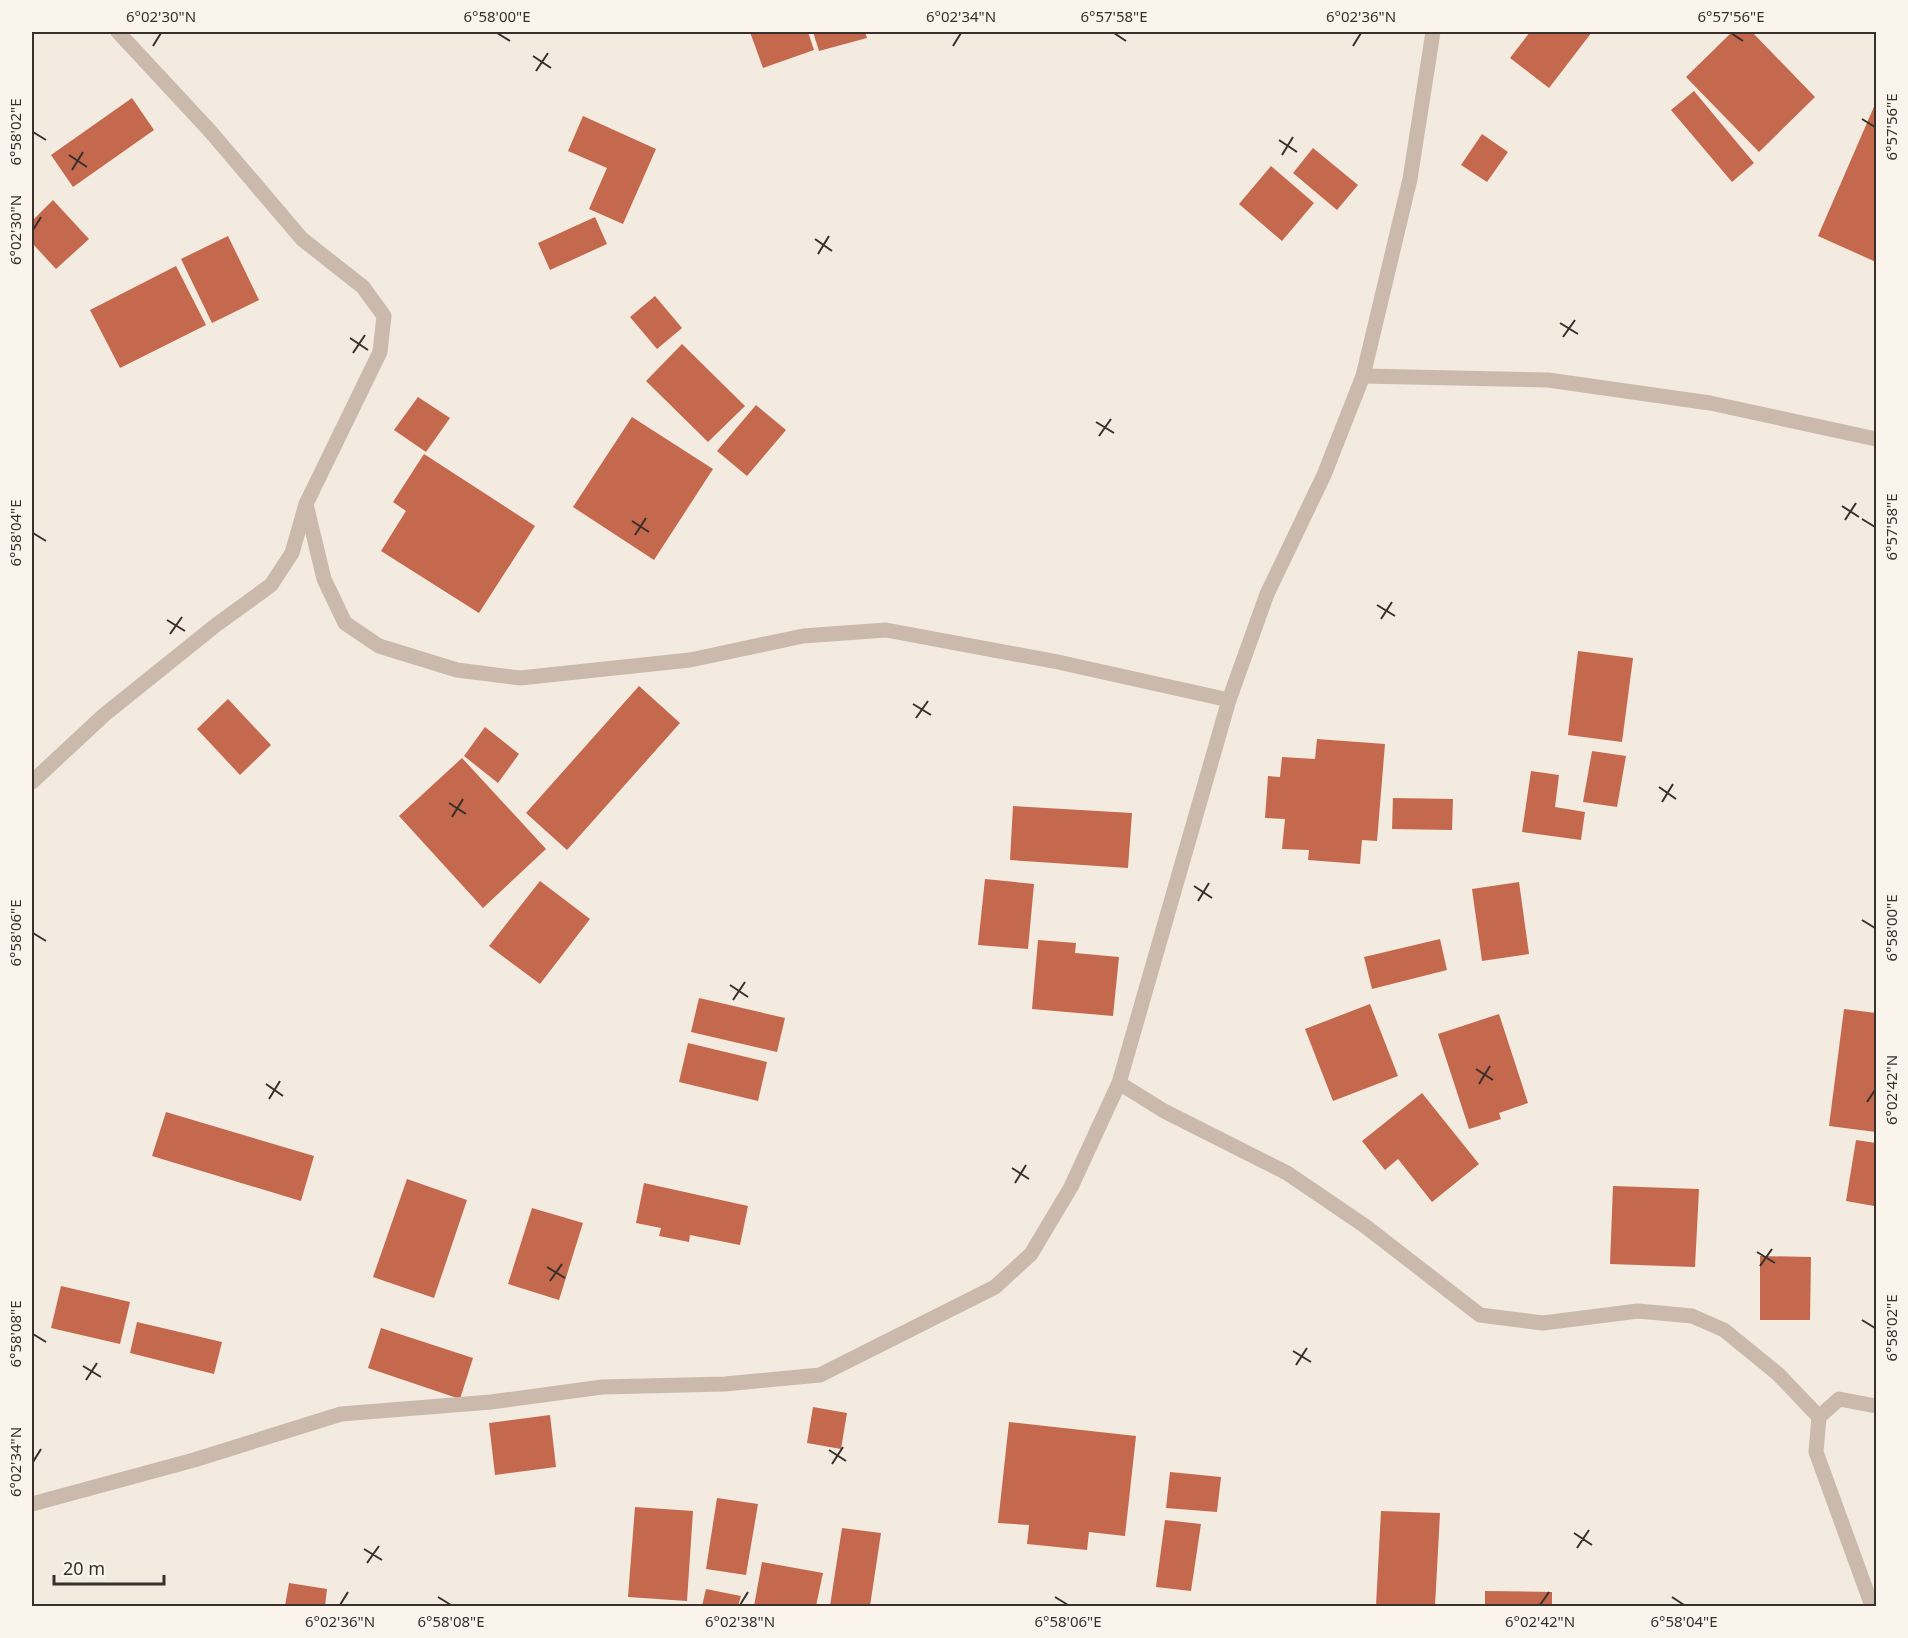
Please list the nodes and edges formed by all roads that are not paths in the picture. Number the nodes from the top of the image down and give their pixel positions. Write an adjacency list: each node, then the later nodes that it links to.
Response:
1 (118, 32): 5 (street)
2 (1433, 32): 3 (street)
3 (1363, 376): 4 (street); 6 (street)
4 (1876, 439)
5 (306, 504): 6 (street); 7 (street)
6 (1229, 700): 8 (street)
7 (32, 782)
8 (1119, 1083): 10 (street); 11 (street)
9 (1876, 1406): 10 (street)
10 (1819, 1416): 12 (street)
11 (32, 1504)
12 (1872, 1606)

